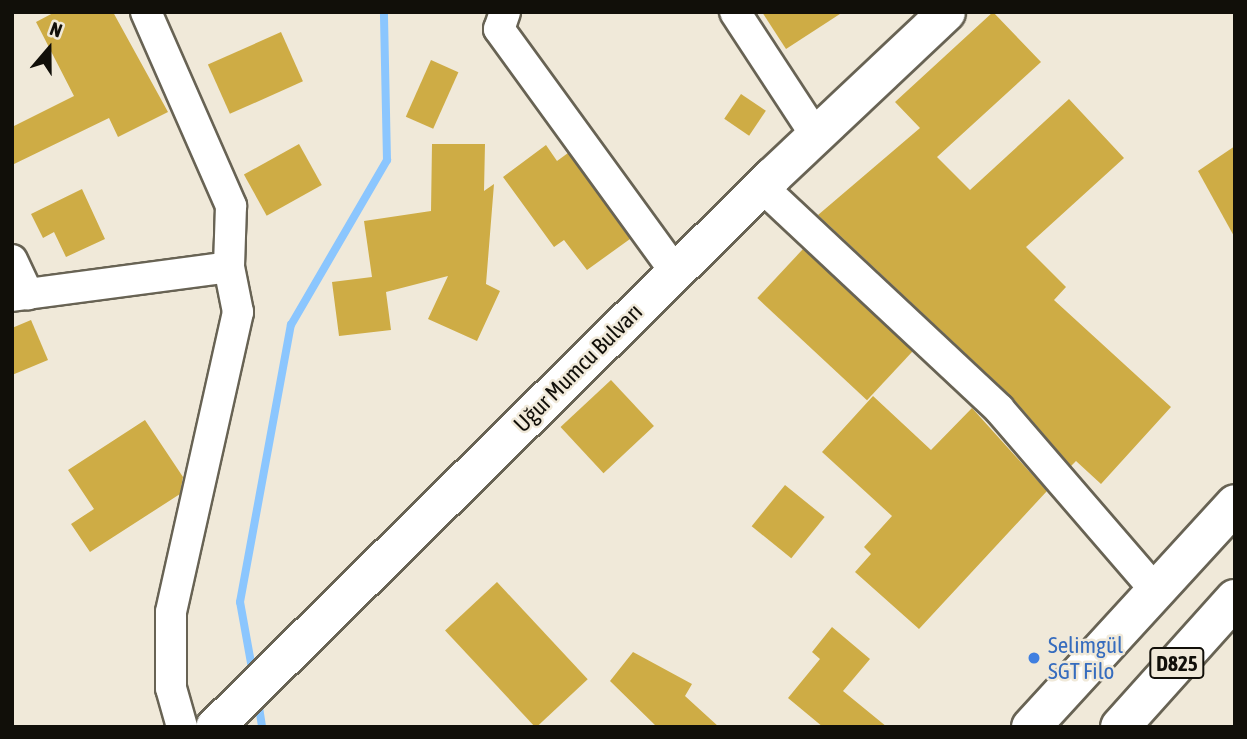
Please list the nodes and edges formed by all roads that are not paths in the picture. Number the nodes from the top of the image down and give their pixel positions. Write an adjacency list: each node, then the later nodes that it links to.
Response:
1 (146, 12): 8 (street)
2 (505, 12): 9 (street)
3 (734, 12): 5 (street)
4 (946, 12): 5 (street, Uğur Mumcu Bulvarı)
5 (816, 136): 6 (street, Uğur Mumcu Bulvarı)
6 (761, 186): 9 (street, Uğur Mumcu Bulvarı); 12 (street)
7 (12, 260): 10 (street)
8 (229, 267): 10 (street); 15 (street)
9 (676, 271): 14 (street, Uğur Mumcu Bulvarı)
10 (20, 295)
11 (1235, 504): 12 (highway, D825)
12 (1156, 590): 16 (highway, D825)
13 (1235, 599): 17 (highway, D825)
14 (221, 720)
15 (182, 727)
16 (1031, 727)
17 (1119, 727)

